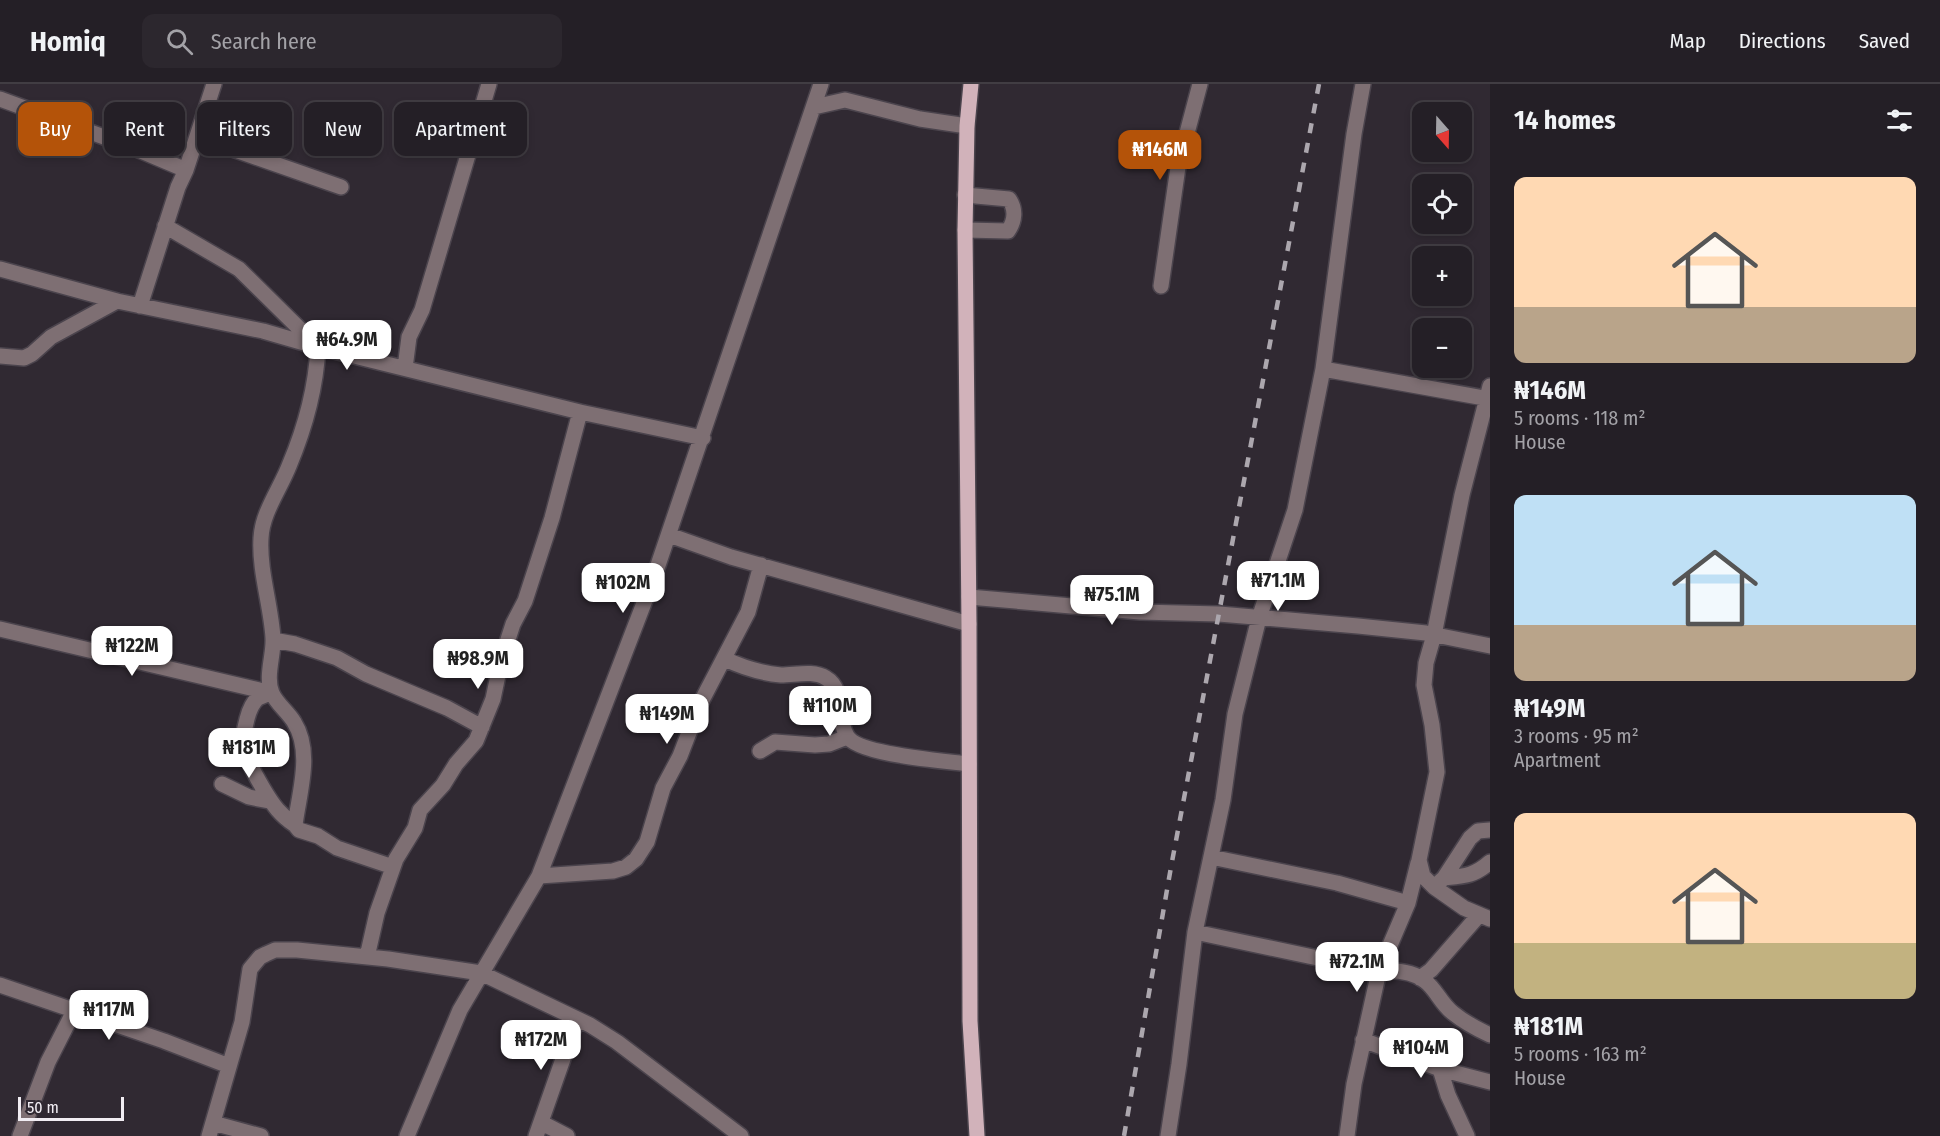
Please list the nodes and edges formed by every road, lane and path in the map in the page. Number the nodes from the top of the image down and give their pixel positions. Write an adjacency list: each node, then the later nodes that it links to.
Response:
1 (214, 84): 8 (street)
2 (489, 84): 24 (street)
3 (821, 84): 9 (street)
4 (971, 84): 10 (main road)
5 (1200, 84): 19 (street)
6 (1363, 84): 25 (street)
7 (0, 99): 13 (street)
8 (209, 102)
9 (814, 107): 10 (street); 28 (street)
10 (967, 126): 15 (main road)
11 (197, 140): 13 (street)
12 (252, 156): 14 (street)
13 (186, 170): 16 (street)
14 (341, 187)
15 (965, 195): 17 (main road); 17 (street)
16 (165, 226): 21 (street); 22 (street)
17 (965, 230): 31 (main road)
18 (0, 269): 20 (street)
19 (1161, 286)
20 (117, 301): 21 (street); 23 (street)
21 (140, 306): 22 (street)
22 (318, 347): 24 (street); 36 (street)
23 (0, 356)
24 (405, 368): 27 (street)
25 (1323, 369): 26 (street); 32 (street)
26 (1489, 395): 35 (street)
27 (580, 412): 28 (street); 40 (street)
28 (703, 438): 29 (street)
29 (669, 535): 30 (street); 52 (street)
30 (761, 565): 33 (street); 38 (street)
31 (969, 597): 32 (street); 33 (main road)
32 (1259, 618): 35 (street); 48 (street)
33 (969, 624): 43 (main road)
34 (0, 629): 39 (street)
35 (1434, 635): 37 (street); 49 (street)
36 (273, 640): 39 (street); 40 (street)
37 (1490, 646)
38 (725, 659): 41 (street); 52 (street)
39 (272, 693): 45 (street); 46 (street)
40 (482, 727): 51 (street)
41 (847, 737): 42 (street); 43 (street)
42 (760, 751)
43 (969, 764): 76 (main road)
44 (222, 784): 45 (street)
45 (269, 801): 46 (street)
46 (295, 825): 51 (street)
47 (1490, 830): 53 (street)
48 (1211, 857): 54 (street); 56 (street)
49 (1419, 860): 53 (street); 54 (street)
50 (1490, 862): 53 (street)
51 (393, 867): 57 (street)
52 (538, 876): 59 (street)
53 (1439, 882): 55 (street)
54 (1408, 903): 58 (street)
55 (1484, 917): 60 (street)
56 (1195, 932): 58 (street); 77 (street)
57 (367, 957): 59 (street); 66 (street)
58 (1379, 971): 60 (street); 65 (street)
59 (481, 973): 63 (street); 73 (street)
60 (1420, 978): 64 (street)
61 (0, 986): 62 (street)
62 (74, 1011): 66 (street); 71 (street)
63 (577, 1019): 69 (street); 75 (street)
64 (1490, 1035)
65 (1363, 1040): 67 (street); 78 (street)
66 (229, 1066): 70 (street)
67 (1440, 1069): 68 (street); 79 (street)
68 (1490, 1082)
69 (539, 1129): 74 (street)
70 (211, 1130): 72 (street)
71 (20, 1136)
72 (261, 1136)
73 (407, 1136)
74 (567, 1136)
75 (741, 1136)
76 (976, 1136)
77 (1168, 1136)
78 (1347, 1136)
79 (1467, 1136)

